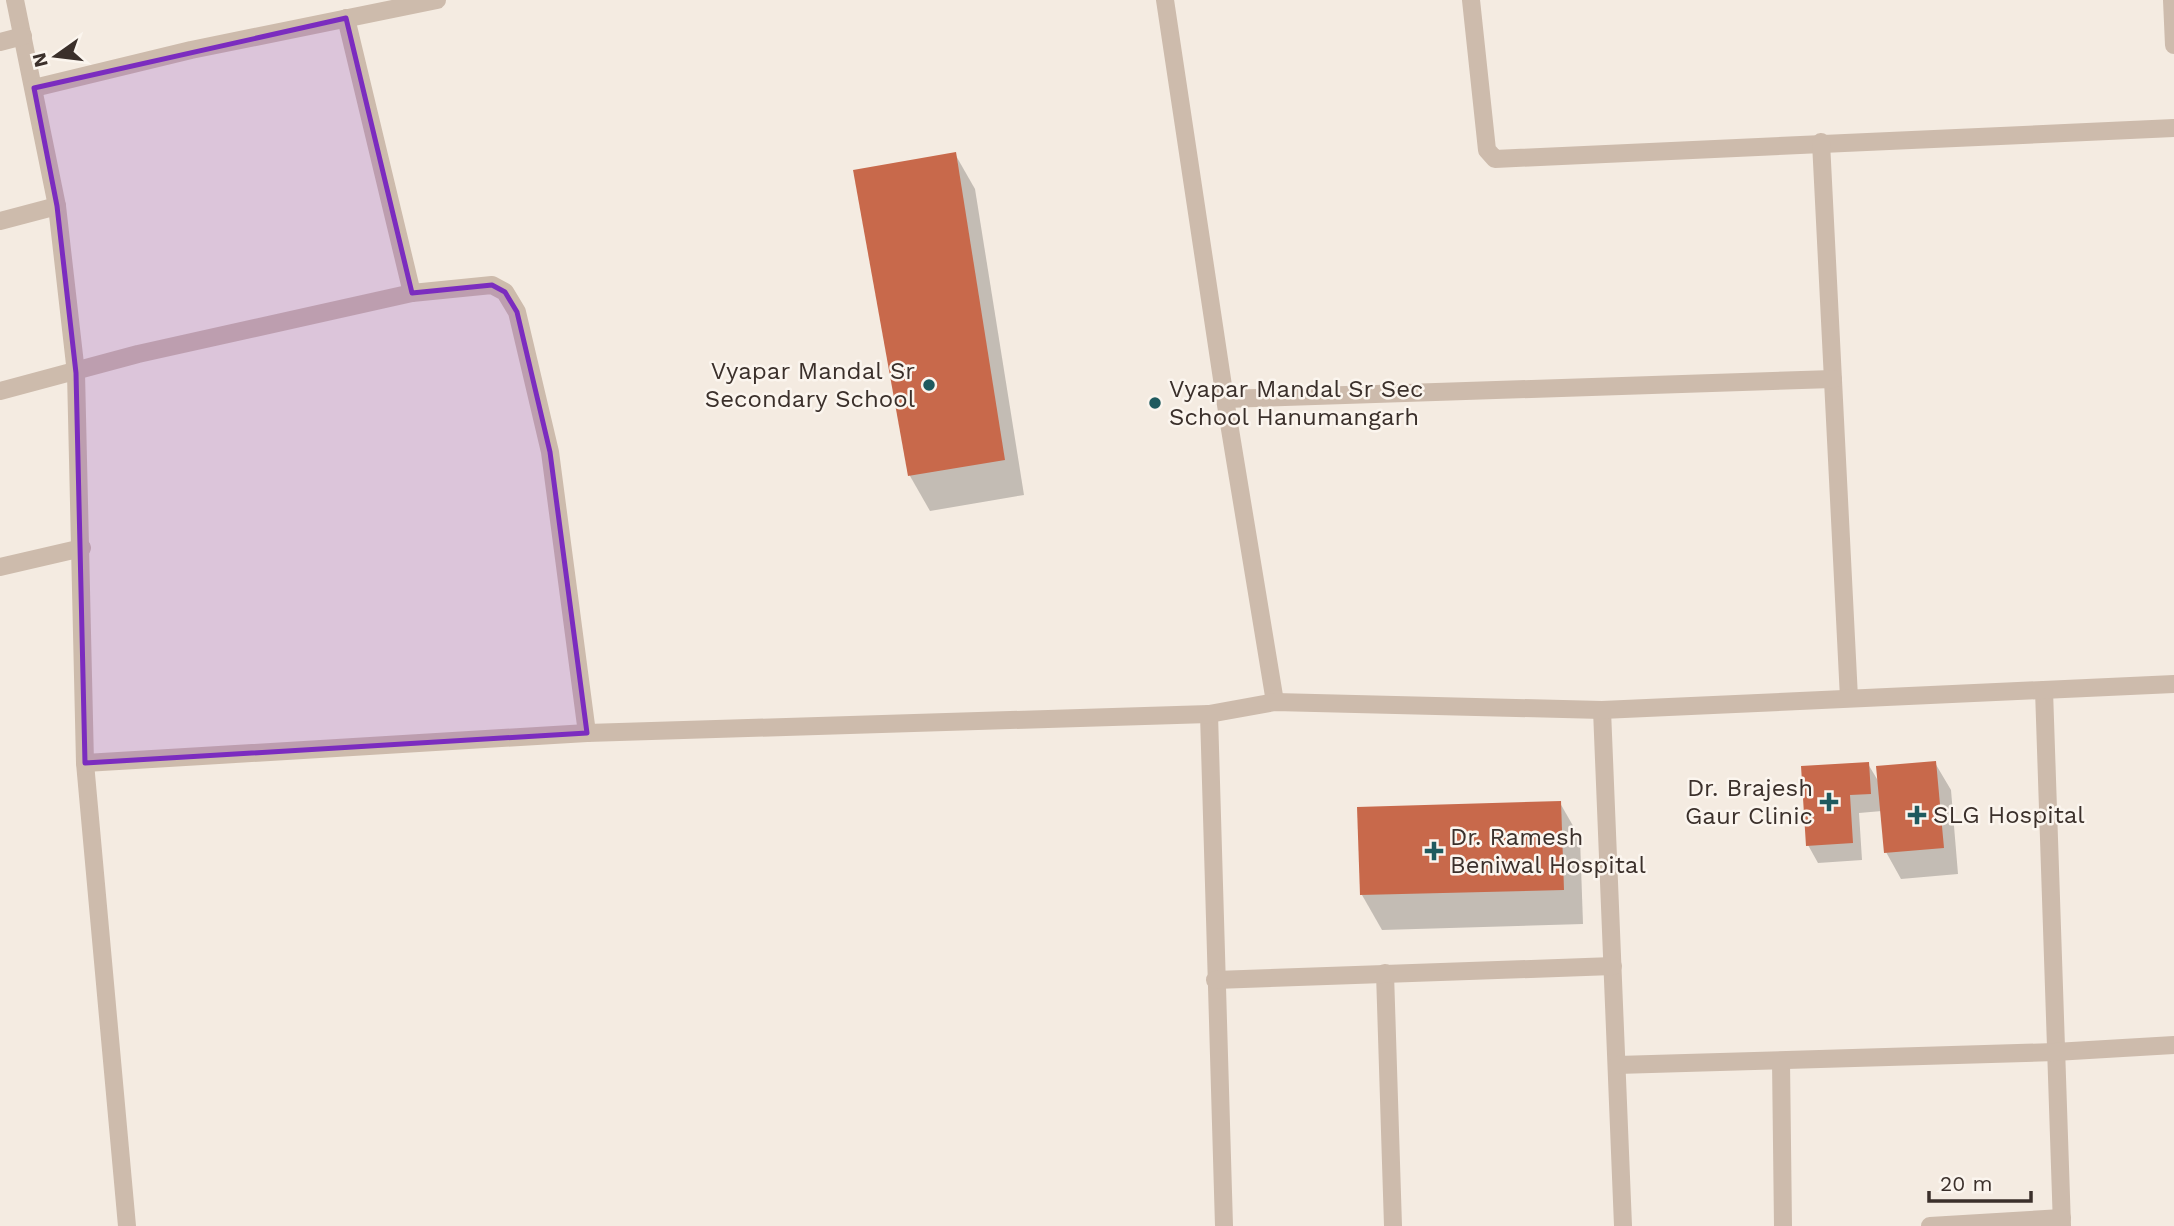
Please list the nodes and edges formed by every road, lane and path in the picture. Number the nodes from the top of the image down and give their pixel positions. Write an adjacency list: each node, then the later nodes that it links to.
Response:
1 (15, 0): 7 (street)
2 (438, 0): 6 (street)
3 (1165, 0): 19 (street)
4 (1471, 0): 12 (street)
5 (2172, 0): 9 (street)
6 (346, 18): 10 (street); 15 (street)
7 (23, 36): 8 (street); 10 (street)
8 (0, 42)
9 (2174, 45)
10 (34, 88): 13 (street)
11 (2174, 128): 12 (street)
12 (1821, 142): 17 (street)
13 (57, 206): 14 (street); 16 (street)
14 (0, 221)
15 (412, 293): 16 (street); 28 (street)
16 (76, 373): 18 (street); 20 (street)
17 (1833, 379): 19 (street); 24 (street)
18 (0, 391)
19 (1225, 399): 25 (street)
20 (82, 548): 21 (street); 29 (street)
21 (0, 567)
22 (2174, 684): 23 (street)
23 (2044, 690): 24 (street); 34 (street)
24 (1849, 698): 26 (street)
25 (1275, 702): 26 (street); 27 (street)
26 (1602, 710): 30 (street)
27 (1209, 714): 28 (street); 32 (street)
28 (587, 733): 29 (street)
29 (85, 763): 38 (street)
30 (1613, 966): 31 (street); 36 (street)
31 (1385, 974): 32 (street); 40 (street)
32 (1215, 980): 39 (street)
33 (2174, 1045): 34 (street)
34 (2055, 1052): 35 (street); 37 (street)
35 (1781, 1061): 36 (street); 42 (street)
36 (1617, 1065): 41 (street)
37 (2062, 1222): 43 (street)
38 (127, 1226)
39 (1224, 1226)
40 (1394, 1226)
41 (1623, 1226)
42 (1783, 1226)
43 (1930, 1226)

